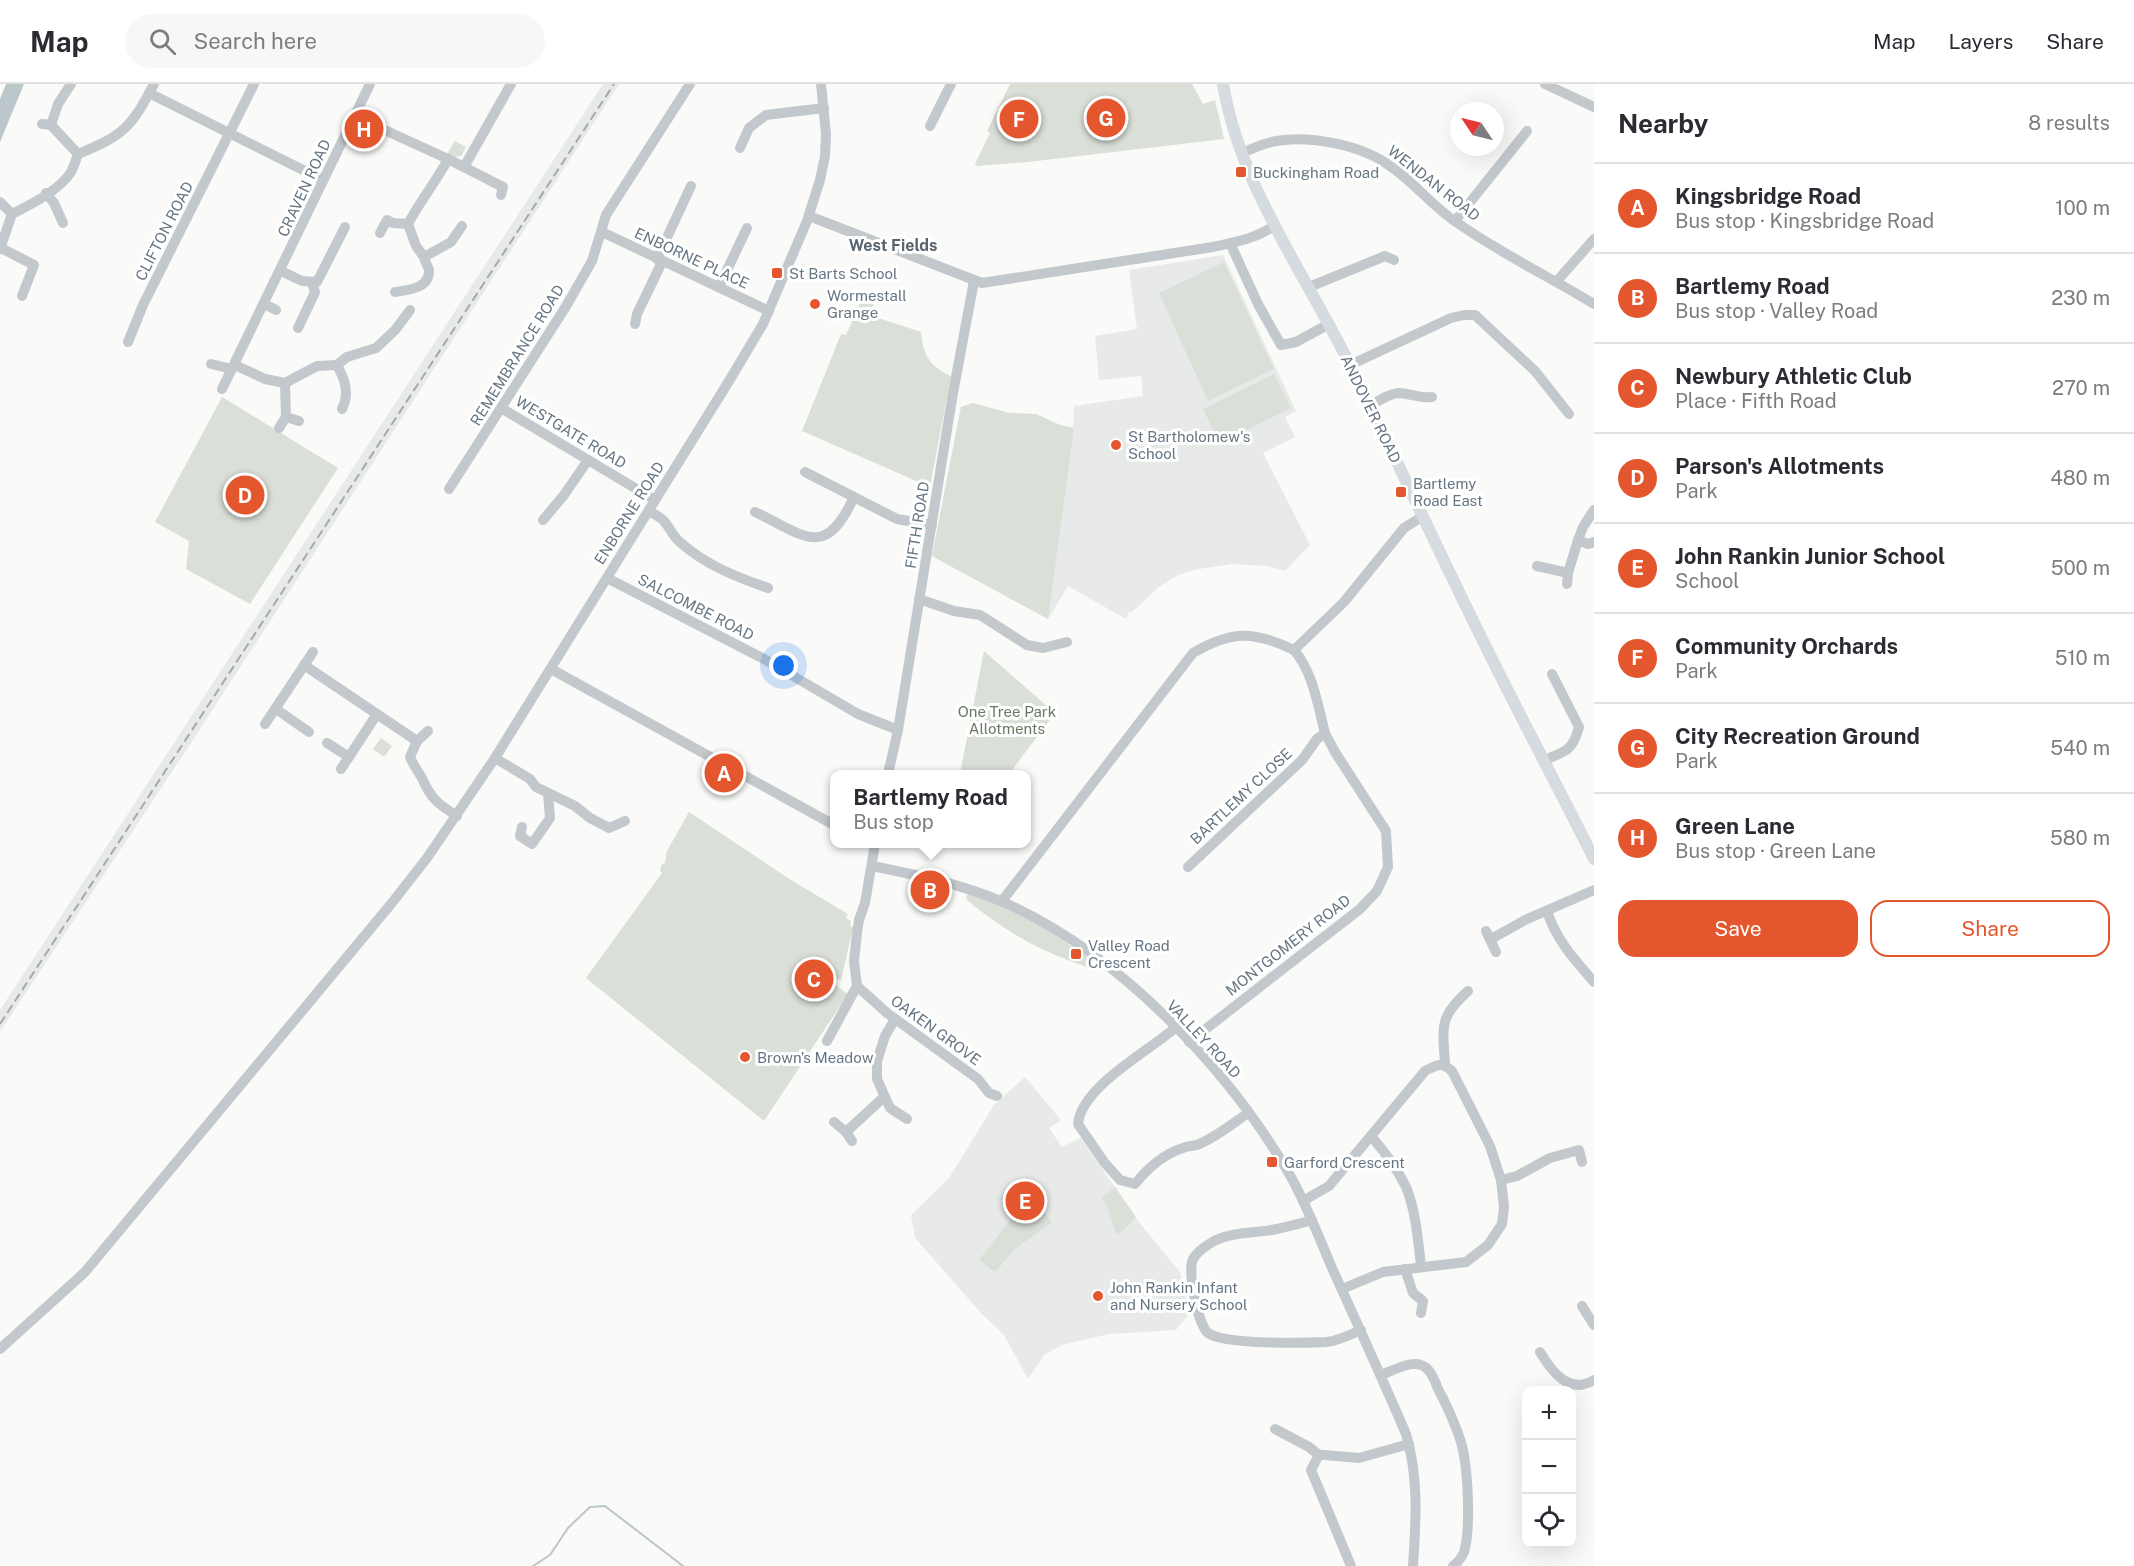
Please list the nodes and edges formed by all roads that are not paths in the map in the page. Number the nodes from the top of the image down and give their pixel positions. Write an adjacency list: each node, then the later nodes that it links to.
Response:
1 (71, 84): 19 (street)
2 (254, 84): 16 (street, CLIFTON ROAD)
3 (370, 84): 13 (street, CRAVEN ROAD)
4 (511, 84): 21 (street)
5 (690, 84): 36 (street, REMEMBRANCE ROAD)
6 (820, 84): 12 (street, ENBORNE ROAD)
7 (951, 84): 14 (street)
8 (1224, 84): 18 (main road, ANDOVER ROAD)
9 (1545, 84): 11 (street)
10 (151, 88): 16 (street); 19 (street)
11 (1594, 107)
12 (824, 108): 17 (street); 28 (street, ENBORNE ROAD)
13 (354, 116): 20 (street); 22 (street, CRAVEN ROAD)
14 (930, 126)
15 (1527, 131): 29 (street)
16 (229, 134): 22 (street); 60 (street, CLIFTON ROAD)
17 (740, 148)
18 (1242, 153): 29 (street, WENDAN ROAD); 33 (main road, ANDOVER ROAD)
19 (78, 154): 24 (street)
20 (448, 159): 21 (street); 31 (street)
21 (464, 167): 25 (street)
22 (323, 180): 44 (street, CRAVEN ROAD)
23 (691, 186): 43 (street)
24 (46, 193): 27 (street); 30 (street)
25 (501, 195)
26 (0, 202): 27 (street)
27 (12, 214): 40 (street)
28 (809, 216): 45 (street); 56 (street, ENBORNE ROAD)
29 (1455, 221): 46 (street, WENDAN ROAD)
30 (62, 224)
31 (408, 224): 37 (street); 42 (street)
32 (462, 226): 42 (street)
33 (1274, 226): 39 (street); 48 (main road, ANDOVER ROAD)
34 (345, 227): 49 (street)
35 (747, 228): 47 (street)
36 (602, 232): 43 (street, ENBORNE PLACE); 69 (street, REMEMBRANCE ROAD)
37 (380, 233)
38 (1594, 239): 46 (street)
39 (1230, 243): 45 (street); 58 (street)
40 (0, 248): 51 (street)
41 (1390, 255): 48 (street)
42 (424, 256): 50 (street)
43 (660, 261): 47 (street, ENBORNE PLACE); 57 (street)
44 (281, 271): 49 (street); 52 (street, CRAVEN ROAD)
45 (974, 281): 85 (street, FIFTH ROAD)
46 (1557, 282): 53 (street, WENDAN ROAD)
47 (718, 287): 56 (street, ENBORNE PLACE)
48 (1309, 287): 58 (main road, ANDOVER ROAD)
49 (316, 290): 59 (street)
50 (395, 291)
51 (22, 296)
52 (264, 304): 54 (street); 64 (street, CRAVEN ROAD)
53 (1594, 304)
54 (276, 310)
55 (410, 310): 62 (street)
56 (769, 311): 79 (street, ENBORNE ROAD)
57 (635, 324)
58 (1329, 324): 63 (main road, ANDOVER ROAD)
59 (298, 328)
60 (128, 342)
61 (211, 364): 64 (street)
62 (337, 364): 65 (street); 70 (street)
63 (1350, 365): 68 (main road, ANDOVER ROAD); 71 (street)
64 (234, 367): 65 (street); 66 (street, CRAVEN ROAD)
65 (285, 383): 72 (street)
66 (222, 390)
67 (1432, 398): 68 (street)
68 (1370, 406): 83 (main road, ANDOVER ROAD)
69 (501, 408): 75 (street, WESTGATE ROAD); 77 (street, REMEMBRANCE ROAD)
70 (342, 409)
71 (1569, 414)
72 (286, 417): 73 (street); 74 (street)
73 (299, 421)
74 (279, 428)
75 (588, 460): 79 (street, WESTGATE ROAD); 84 (street)
76 (805, 472): 78 (street)
77 (450, 489)
78 (854, 497): 82 (street); 85 (street)
79 (655, 500): 81 (street, ENBORNE ROAD)
80 (1594, 510): 86 (street)
81 (649, 511): 89 (street, ENBORNE ROAD); 90 (street)
82 (755, 512)
83 (1423, 516): 93 (street); 109 (main road, ANDOVER ROAD)
84 (543, 520)
85 (932, 525): 91 (street, FIFTH ROAD)
86 (1578, 540): 87 (street); 88 (street)
87 (1594, 542)
88 (1537, 566)
89 (607, 578): 96 (street, ENBORNE ROAD); 101 (street, SALCOMBE ROAD)
90 (768, 588)
91 (919, 599): 92 (street); 101 (street, FIFTH ROAD)
92 (1067, 642)
93 (1294, 650): 104 (street); 122 (street)
94 (313, 652): 95 (street)
95 (304, 665): 98 (street); 99 (street)
96 (550, 669): 108 (street, ENBORNE ROAD); 115 (street)
97 (1552, 674): 109 (street)
98 (276, 709): 100 (street); 103 (street)
99 (377, 714): 105 (street); 107 (street)
100 (266, 724)
101 (898, 730): 111 (street, FIFTH ROAD)
102 (428, 731): 105 (street)
103 (309, 732)
104 (1325, 733): 120 (street, BARTLEMY CLOSE); 133 (street, MONTGOMERY ROAD)
105 (417, 741): 113 (street)
106 (327, 743): 107 (street)
107 (349, 757): 110 (street)
108 (495, 758): 112 (street); 113 (street, ENBORNE ROAD)
109 (1544, 760): 118 (main road, ANDOVER ROAD)
110 (340, 770)
111 (889, 770)
112 (548, 793): 114 (street); 116 (street)
113 (457, 816): 152 (street, ENBORNE ROAD)
114 (625, 821)
115 (830, 823)
116 (522, 826)
117 (872, 848): 119 (street)
118 (1594, 859)
119 (872, 866): 122 (street, VALLEY ROAD); 126 (street)
120 (1188, 867)
121 (1594, 890): 123 (street)
122 (1002, 901): 131 (street, VALLEY ROAD)
123 (1547, 912): 124 (street); 125 (street)
124 (1496, 952)
125 (1594, 982)
126 (857, 986): 130 (street, OAKEN GROVE); 132 (street)
127 (1468, 991): 129 (street)
128 (1445, 996): 129 (street)
129 (1455, 1003): 134 (street)
130 (895, 1019): 135 (street, OAKEN GROVE); 136 (street)
131 (1175, 1028): 133 (street, VALLEY ROAD); 137 (street)
132 (826, 1041)
133 (1190, 1042): 137 (street, VALLEY ROAD)
134 (1445, 1065): 140 (street); 142 (street)
135 (997, 1095)
136 (884, 1097): 138 (street); 139 (street)
137 (1248, 1113): 143 (street, VALLEY ROAD)
138 (907, 1119)
139 (834, 1122)
140 (1371, 1136): 143 (street); 145 (street)
141 (1582, 1162): 142 (street)
142 (1501, 1180): 145 (street)
143 (1303, 1201): 144 (street, VALLEY ROAD)
144 (1312, 1220): 147 (street, VALLEY ROAD); 151 (street)
145 (1421, 1266): 146 (street)
146 (1405, 1269): 147 (street); 149 (street)
147 (1342, 1289): 151 (street, VALLEY ROAD)
148 (1582, 1306): 150 (street)
149 (1421, 1313)
150 (1594, 1325)
151 (1360, 1330): 154 (street, VALLEY ROAD)
152 (0, 1349)
153 (1540, 1352): 155 (street)
154 (1381, 1375): 157 (street, VALLEY ROAD); 161 (street)
155 (1594, 1380)
156 (1275, 1429): 158 (street)
157 (1409, 1444): 158 (street); 160 (street, VALLEY ROAD)
158 (1319, 1455): 159 (street)
159 (1351, 1566)
160 (1413, 1566)
161 (1453, 1566)

